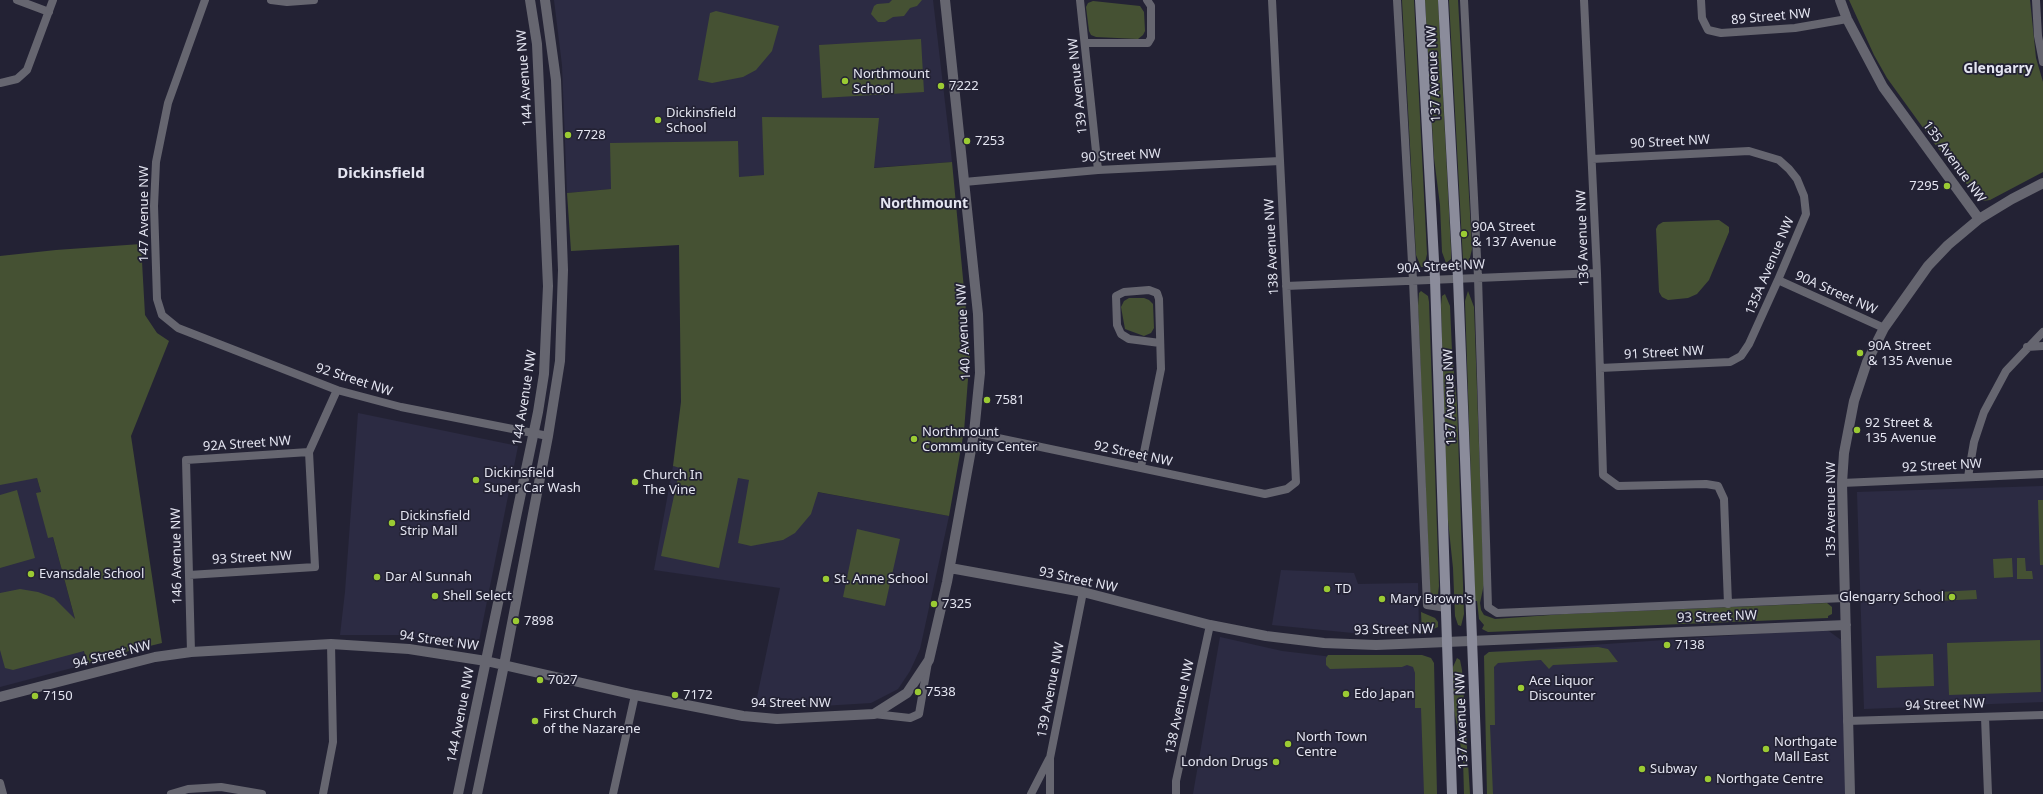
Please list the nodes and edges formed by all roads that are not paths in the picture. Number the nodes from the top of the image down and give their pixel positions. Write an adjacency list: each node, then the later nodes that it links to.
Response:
1 (17, 0): 20 (street)
2 (53, 0): 20 (street)
3 (205, 0): 39 (street, 147 Avenue NW)
4 (271, 0): 5 (street)
5 (314, 0)
6 (530, 0): 48 (street, 144 Avenue NW)
7 (545, 0): 50 (street)
8 (945, 0): 29 (street, 140 Avenue NW)
9 (1080, 0): 22 (street, 139 Avenue NW)
10 (1147, 0): 22 (street)
11 (1272, 0): 27 (street, 138 Avenue NW)
12 (1397, 0): 36 (street)
13 (1420, 0): 35 (main road, 137 Avenue NW)
14 (1443, 0): 34 (main road, 137 Avenue NW)
15 (1464, 0): 33 (street)
16 (1584, 0): 26 (street, 136 Avenue NW)
17 (1701, 0): 21 (street, 89 Street NW)
18 (1840, 0): 21 (street, 135 Avenue NW)
19 (2036, 0): 23 (street)
20 (49, 12): 24 (street)
21 (1847, 20): 31 (street, 135 Avenue NW)
22 (1086, 43): 28 (street, 139 Avenue NW)
23 (2043, 62)
24 (0, 83)
25 (1749, 152): 26 (street, 90 Street NW); 37 (street, 135A Avenue NW)
26 (1592, 158): 32 (street, 136 Avenue NW)
27 (1280, 161): 28 (street, 90 Street NW); 38 (street, 138 Avenue NW)
28 (1098, 170): 29 (street, 90 Street NW)
29 (964, 182): 49 (street, 140 Avenue NW)
30 (2043, 183): 31 (street)
31 (1979, 219): 40 (street, 135 Avenue NW)
32 (1597, 273): 33 (street, 90A Street NW); 46 (street, 136 Avenue NW)
33 (1478, 277): 34 (street, 90A Street NW); 62 (street, 93 Street NW)
34 (1458, 278): 35 (street, 90A Street NW); 66 (main road, 137 Avenue NW)
35 (1435, 279): 36 (street, 90A Street NW); 63 (main road, 137 Avenue NW)
36 (1413, 280): 38 (street, 90A Street NW); 63 (street)
37 (1778, 280): 40 (street, 90A Street NW); 45 (street, 135A Avenue NW)
38 (1286, 286): 57 (street, 138 Avenue NW)
39 (162, 315): 47 (street, 92 Street NW)
40 (1884, 328): 56 (street, 135 Avenue NW)
41 (2043, 332): 44 (street)
42 (1160, 343): 42 (street); 53 (street)
43 (2043, 346): 44 (street)
44 (2027, 347): 55 (street)
45 (1730, 362): 46 (street, 91 Street NW)
46 (1600, 368): 62 (street, 136 Avenue NW)
47 (336, 390): 48 (street, 92 Street NW); 51 (street)
48 (534, 434): 50 (street, 92 Street NW); 71 (street, 144 Avenue NW)
49 (974, 434): 53 (street, 92 Street NW); 58 (street, 140 Avenue NW)
50 (548, 436): 72 (street)
51 (309, 452): 52 (street, 92A Street NW); 59 (street, 93 Street NW)
52 (186, 460): 59 (street, 146 Avenue NW)
53 (1141, 467): 57 (street, 92 Street NW)
54 (2043, 474): 55 (street, 92 Street NW)
55 (1968, 477): 56 (street, 92 Street NW)
56 (1842, 483): 61 (street, 135 Avenue NW)
57 (1287, 489)
58 (950, 568): 60 (street, 93 Street NW); 70 (street, 140 Avenue NW)
59 (189, 574): 69 (street, 146 Avenue NW)
60 (1083, 592): 64 (street, 93 Street NW); 80 (street, 139 Avenue NW)
61 (1845, 598): 62 (street, 93 Street NW); 65 (street, 135 Avenue NW)
62 (1728, 604)
63 (1446, 608): 67 (main road, 137 Avenue NW)
64 (1210, 625): 67 (street, 93 Street NW); 91 (street, 138 Avenue NW)
65 (1846, 626): 66 (street, 93 Street NW); 78 (street, 135 Avenue NW)
66 (1473, 640): 67 (street, 93 Street NW); 94 (main road, 137 Avenue NW)
67 (1446, 642): 79 (main road, 137 Avenue NW)
68 (331, 644): 69 (street, 94 Street NW); 71 (street, 94 Street NW); 85 (street)
69 (191, 652): 74 (street, 94 Street NW)
70 (929, 660): 75 (street, 94 Street NW); 75 (street, 94 Street NW)
71 (486, 661): 72 (street, 94 Street NW); 86 (street, 144 Avenue NW)
72 (504, 665): 73 (street, 94 Street NW); 87 (street)
73 (635, 694): 75 (street, 94 Street NW); 88 (street)
74 (0, 697)
75 (874, 714)
76 (2043, 715): 77 (street, 94 Street NW)
77 (1985, 717): 78 (street, 94 Street NW); 96 (street)
78 (1847, 721): 95 (street, 135 Avenue NW)
79 (1450, 732): 92 (main road, 137 Avenue NW); 93 (main road)
80 (1050, 758): 89 (street); 90 (street, 139 Avenue NW)
81 (0, 783): 82 (street)
82 (3, 794)
83 (171, 794): 84 (street)
84 (262, 794)
85 (323, 794)
86 (458, 794)
87 (477, 794)
88 (613, 794)
89 (1031, 794)
90 (1050, 794)
91 (1176, 794)
92 (1452, 794)
93 (1459, 794)
94 (1478, 794)
95 (1850, 794)
96 (1988, 794)

